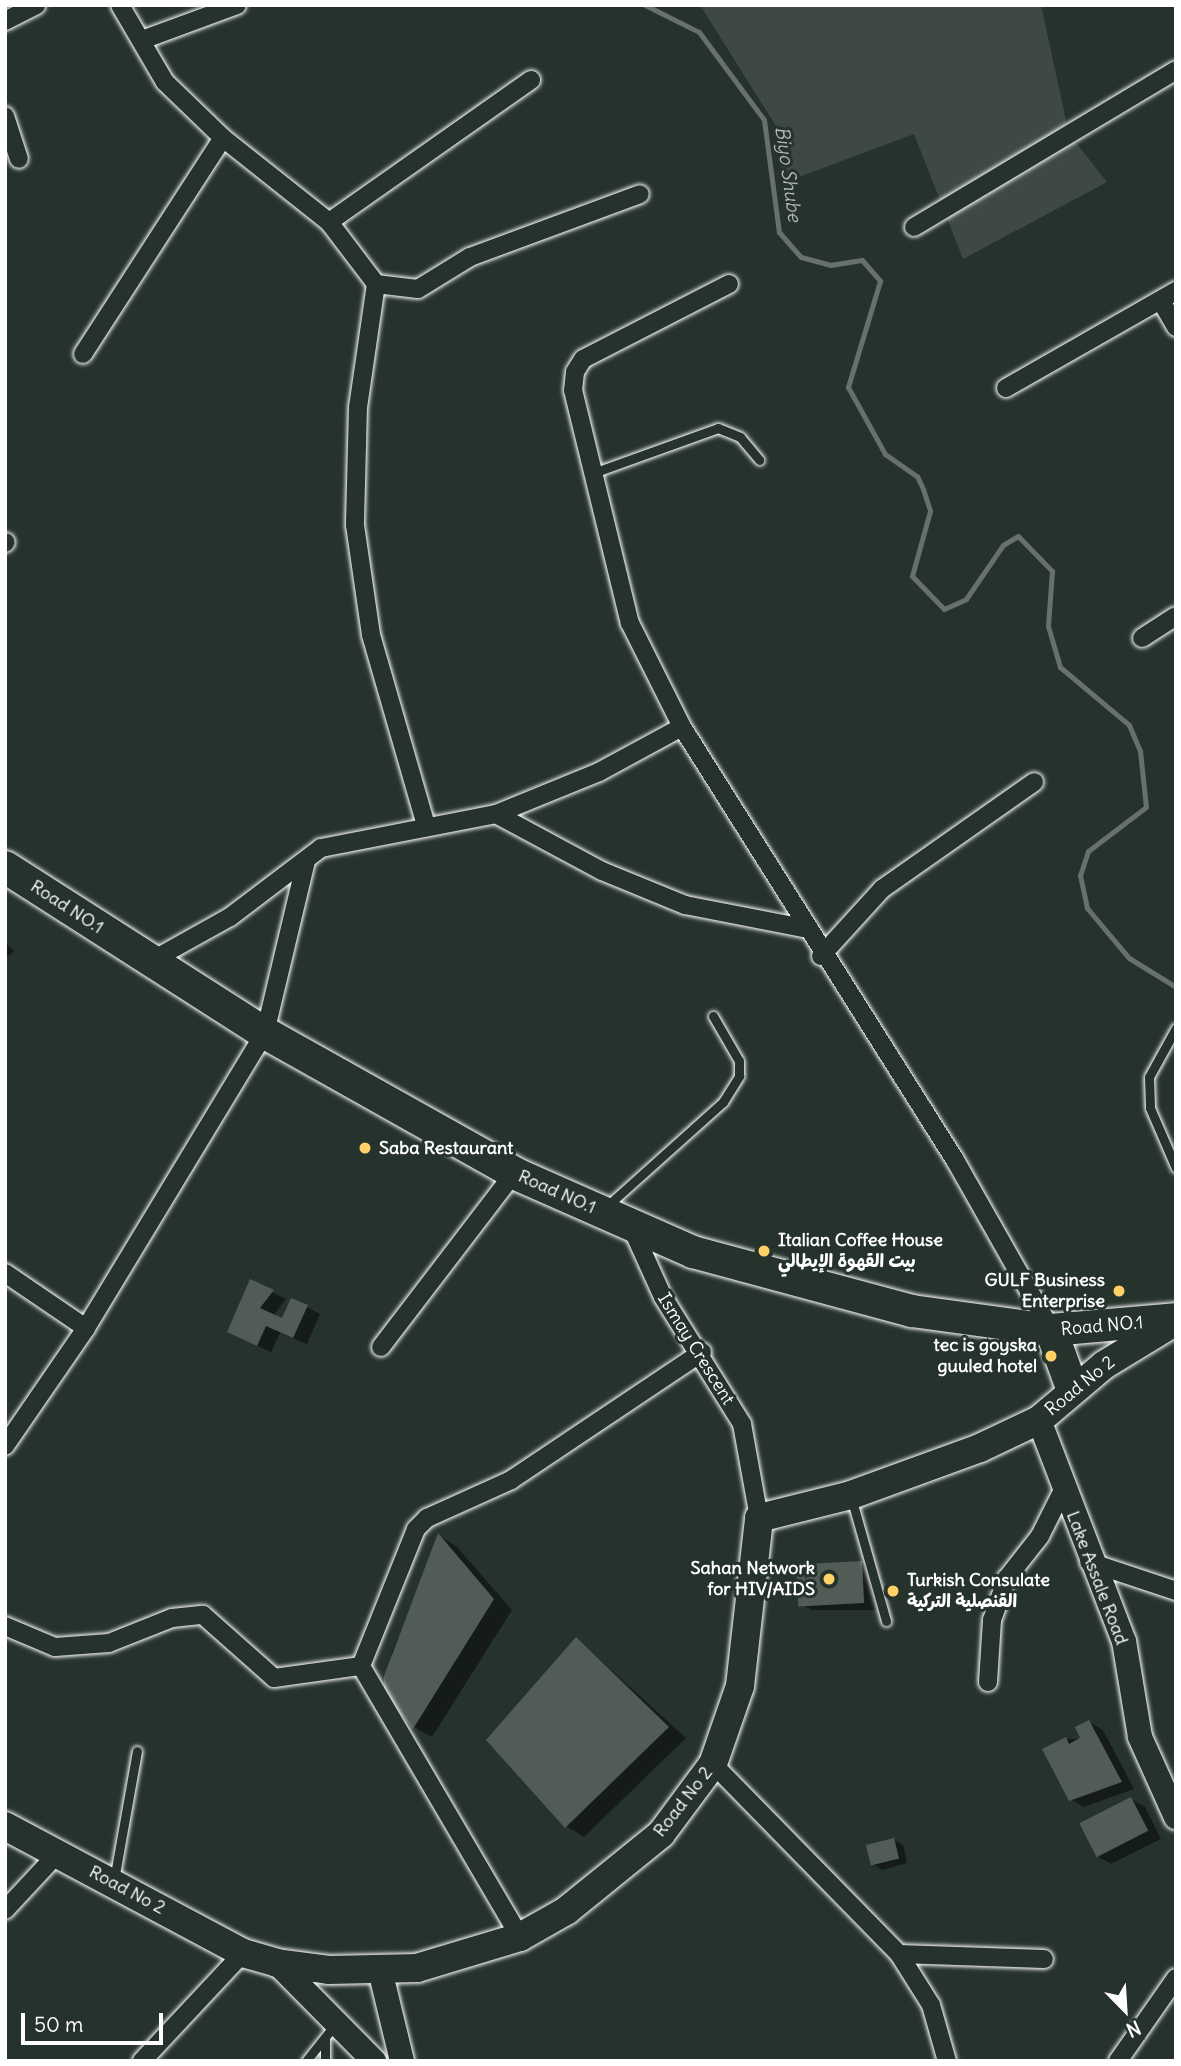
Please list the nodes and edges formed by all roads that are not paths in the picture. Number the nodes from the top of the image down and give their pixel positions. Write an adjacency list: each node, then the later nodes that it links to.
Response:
1 (36, 5): 4 (street)
2 (120, 5): 5 (street)
3 (237, 5): 5 (street)
4 (5, 21)
5 (142, 40): 9 (street)
6 (1176, 70): 13 (street)
7 (530, 80): 12 (street)
8 (5, 116): 10 (street)
9 (223, 138): 12 (street); 18 (street)
10 (19, 159)
11 (639, 194): 14 (street)
12 (329, 222): 14 (street)
13 (914, 227)
14 (376, 284): 27 (street)
15 (729, 284): 21 (street)
16 (1168, 296): 17 (street); 19 (street)
17 (1176, 327)
18 (83, 354)
19 (1006, 387)
20 (759, 460): 21 (lane)
21 (593, 473): 24 (street)
22 (1176, 616): 23 (street)
23 (1142, 638)
24 (681, 727): 26 (street); 30 (street)
25 (1034, 782): 31 (street)
26 (496, 814): 27 (street); 30 (street)
27 (426, 826): 28 (street)
28 (306, 861): 32 (street); 35 (street)
29 (5, 867): 32 (highway, Road NO.1)
30 (803, 928): 31 (street)
31 (821, 956): 42 (street)
32 (151, 961): 35 (highway, Road NO.1)
33 (713, 1016): 38 (lane)
34 (1176, 1028): 36 (lane)
35 (265, 1033): 37 (highway, Road NO.1); 41 (street)
36 (1176, 1168)
37 (514, 1173): 38 (highway, Road NO.1); 43 (street)
38 (615, 1218): 42 (highway, Road NO.1); 44 (street, Ismay Crescent)
39 (5, 1273): 41 (street)
40 (1176, 1320): 42 (highway, Road NO.1); 45 (main road, Road No 2)
41 (86, 1328): 47 (street)
42 (1051, 1330): 45 (highway)
43 (381, 1348)
44 (702, 1352): 50 (street, Ismay Crescent); 55 (street)
45 (1072, 1388): 46 (main road, Road No 2)
46 (1039, 1420): 48 (street, Lake Assale Road); 49 (main road, Road No 2)
47 (5, 1446)
48 (1063, 1490): 51 (street, Lake Assale Road); 56 (street)
49 (851, 1495): 50 (main road, Road No 2); 53 (lane)
50 (759, 1518): 58 (main road, Road No 2)
51 (1089, 1562): 52 (street); 59 (street, Lake Assale Road)
52 (1176, 1591)
53 (887, 1621)
54 (5, 1626): 55 (street)
55 (361, 1666): 64 (street)
56 (988, 1682)
57 (137, 1751): 62 (lane)
58 (713, 1764): 64 (main road, Road No 2); 66 (street)
59 (1176, 1816)
60 (5, 1826): 61 (main road, Road No 2)
61 (58, 1853): 62 (main road, Road No 2); 63 (street)
62 (113, 1882): 65 (main road, Road No 2)
63 (5, 1910)
64 (520, 1937): 69 (main road, Road No 2)
65 (243, 1953): 68 (main road, Road No 2); 72 (street)
66 (899, 1954): 67 (street); 77 (street)
67 (1044, 1959)
68 (276, 1963): 69 (main road, Road No 2); 71 (street)
69 (380, 1970): 76 (street)
70 (1176, 1978): 78 (street)
71 (329, 2032): 73 (lane); 74 (lane); 75 (street)
72 (142, 2061)
73 (306, 2061)
74 (325, 2061)
75 (374, 2061)
76 (402, 2061)
77 (947, 2061)
78 (1118, 2061)

